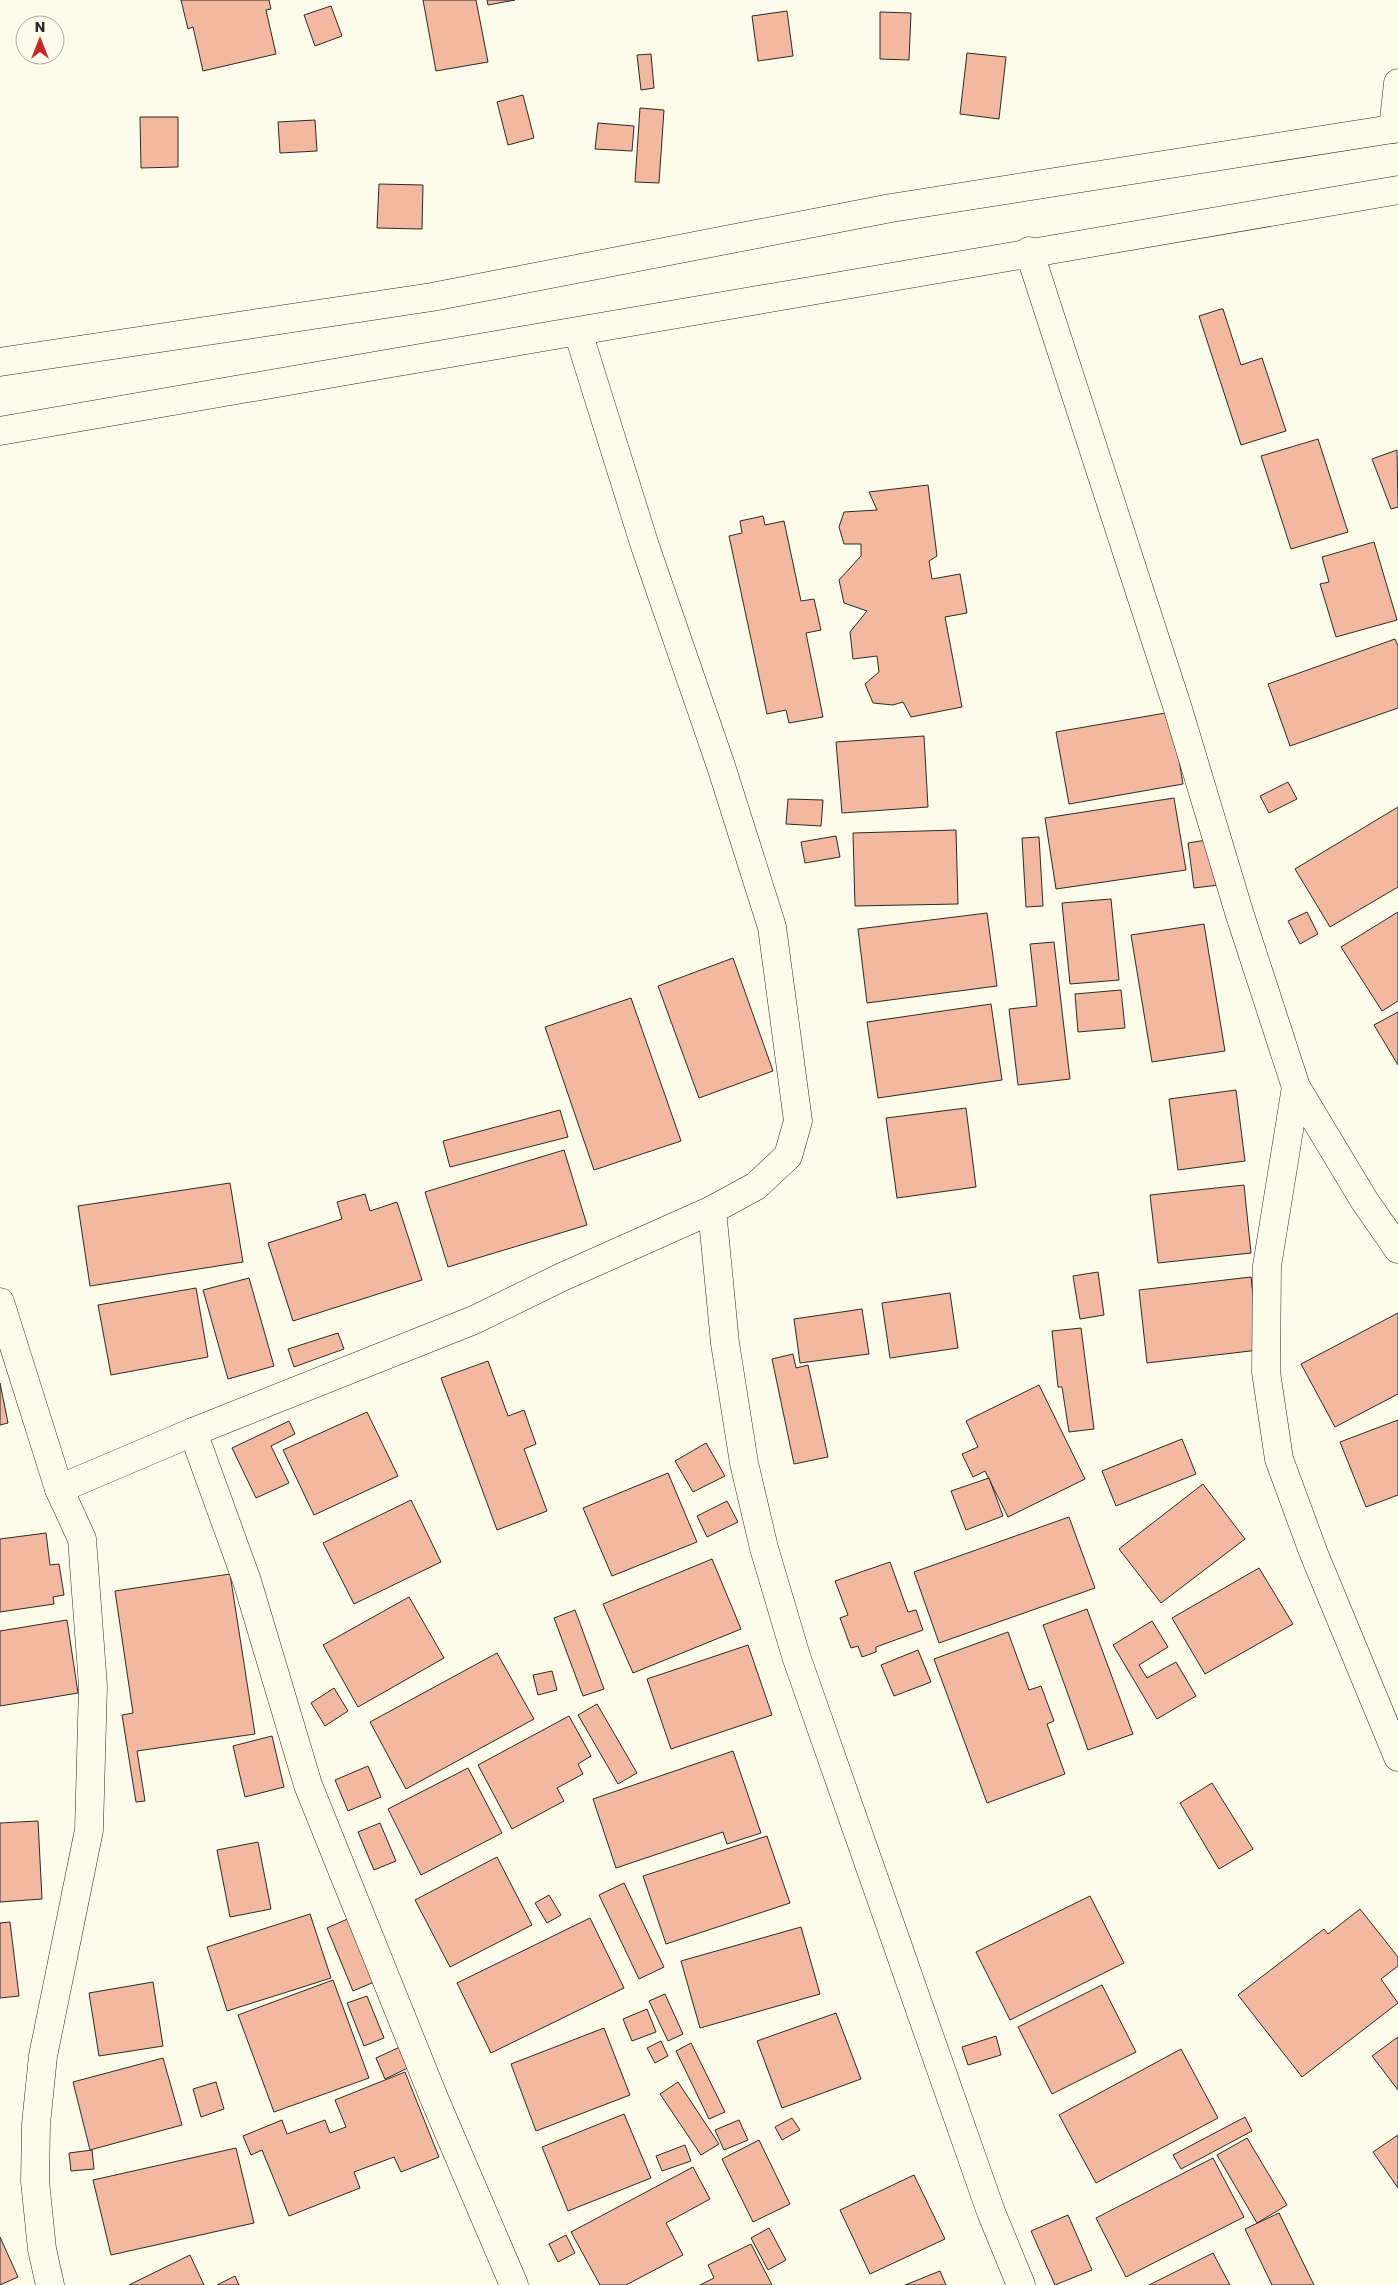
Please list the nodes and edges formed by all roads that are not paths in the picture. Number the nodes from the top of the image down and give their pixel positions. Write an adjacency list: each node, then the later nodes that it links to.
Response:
1 (1398, 83): 2 (street)
2 (1395, 129): 6 (street)
3 (1398, 190): 4 (street)
4 (1029, 251): 5 (street); 8 (street)
5 (578, 332): 7 (street); 9 (street)
6 (0, 362)
7 (0, 431)
8 (1296, 1086): 10 (street); 14 (street)
9 (712, 1210): 12 (street); 17 (street)
10 (1398, 1249)
11 (0, 1302): 13 (street)
12 (193, 1432): 13 (street); 16 (street)
13 (58, 1489): 15 (street)
14 (1398, 1757)
15 (50, 2285)
16 (514, 2285)
17 (1021, 2285)

